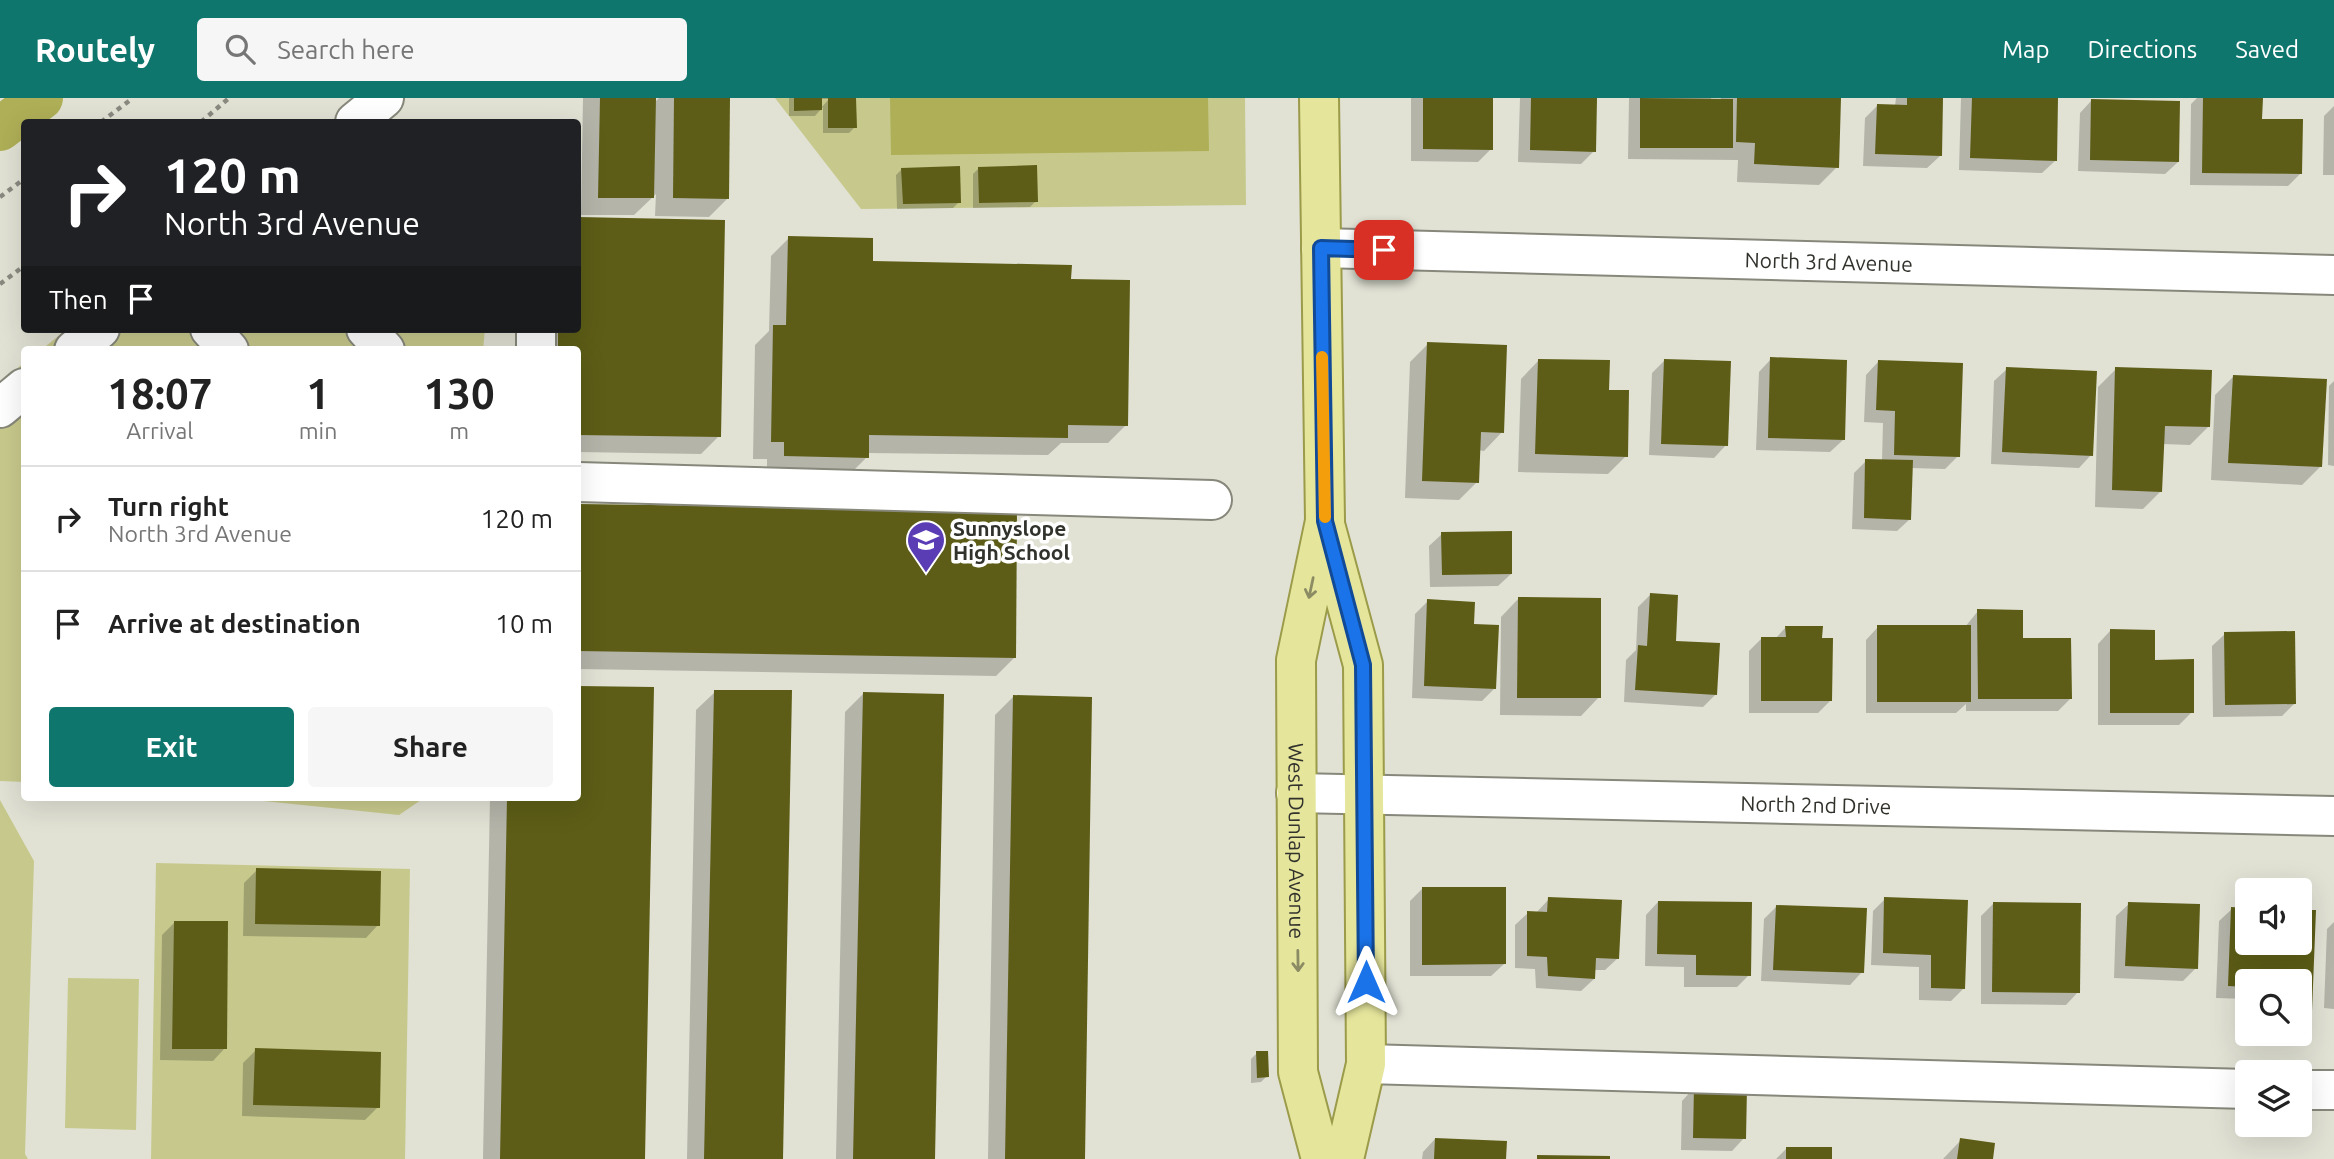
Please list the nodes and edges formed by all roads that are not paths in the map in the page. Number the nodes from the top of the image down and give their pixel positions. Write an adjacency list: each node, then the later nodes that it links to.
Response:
1 (384, 98): 3 (street)
2 (1319, 98): 4 (main road, West Dunlap Avenue)
3 (359, 119)
4 (1321, 248): 5 (street, North 3rd Avenue); 16 (main road, West Dunlap Avenue)
5 (2334, 275)
6 (95, 333): 9 (street)
7 (214, 333): 10 (street)
8 (370, 333): 11 (street)
9 (79, 346)
10 (225, 346)
11 (381, 346)
12 (21, 390): 13 (street)
13 (0, 408)
14 (581, 482): 15 (street)
15 (1212, 500)
16 (1325, 521): 17 (main road, West Dunlap Avenue, one-way to 17); 18 (main road, West Dunlap Avenue)
17 (1296, 793): 18 (street, North 2nd Drive); 24 (main road, West Dunlap Avenue, one-way to 24)
18 (1364, 793): 19 (street, North 2nd Drive); 20 (main road, West Dunlap Avenue)
19 (2334, 816)
20 (1366, 1064): 21 (street); 25 (main road, West Dunlap Avenue)
21 (2235, 1089)
22 (2312, 1090): 23 (street)
23 (2334, 1090)
24 (1321, 1159)
25 (1344, 1159)

